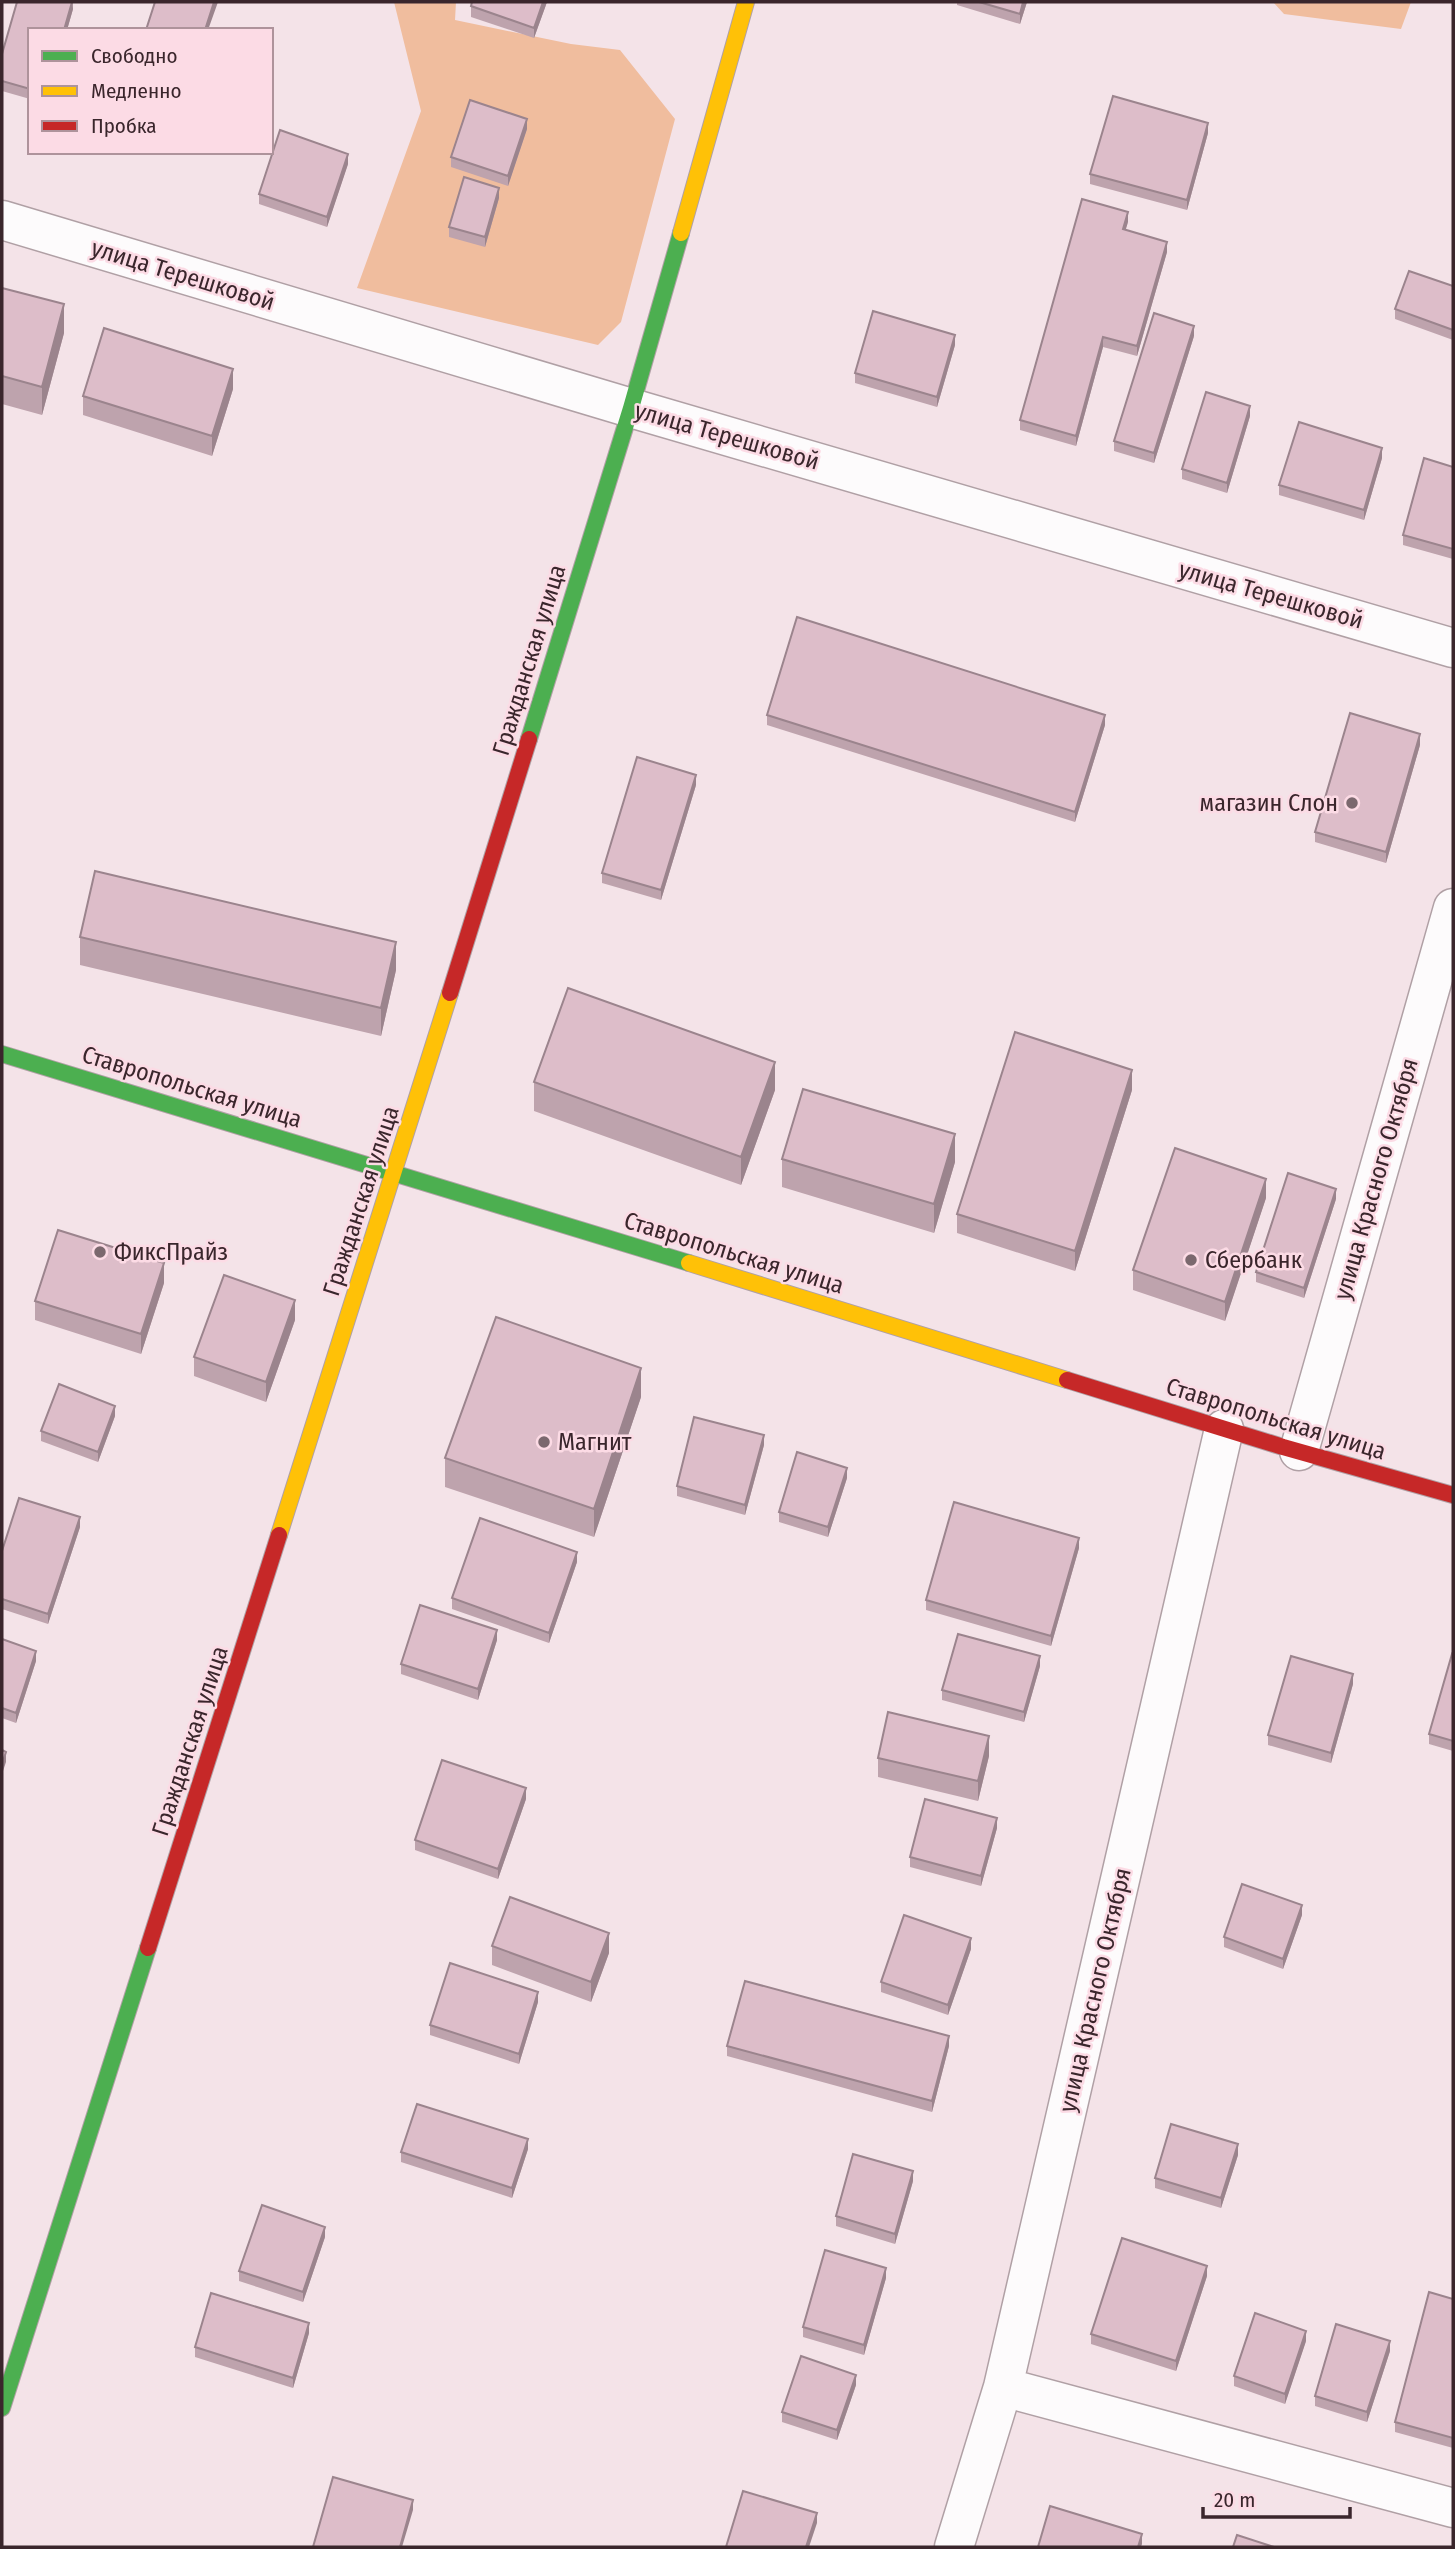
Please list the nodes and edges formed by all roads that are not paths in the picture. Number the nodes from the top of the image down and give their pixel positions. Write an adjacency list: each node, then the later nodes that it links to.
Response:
1 (747, 2): 3 (street, Гражданская улица)
2 (2, 220): 3 (street, улица Терешковой)
3 (631, 408): 4 (street, улица Терешковой); 7 (street, Гражданская улица)
4 (1453, 648)
5 (1453, 908): 9 (street, улица Красного Октября)
6 (2, 1054): 7 (street, Ставропольская улица)
7 (394, 1171): 8 (street, Ставропольская улица); 12 (street, Гражданская улица)
8 (1224, 1429): 9 (street, Ставропольская улица); 11 (street, улица Красного Октября)
9 (1299, 1451): 10 (street, Ставропольская улица)
10 (1453, 1495)
11 (1003, 2387): 13 (street); 14 (street, улица Красного Октября)
12 (2, 2408)
13 (1453, 2508)
14 (954, 2547)

